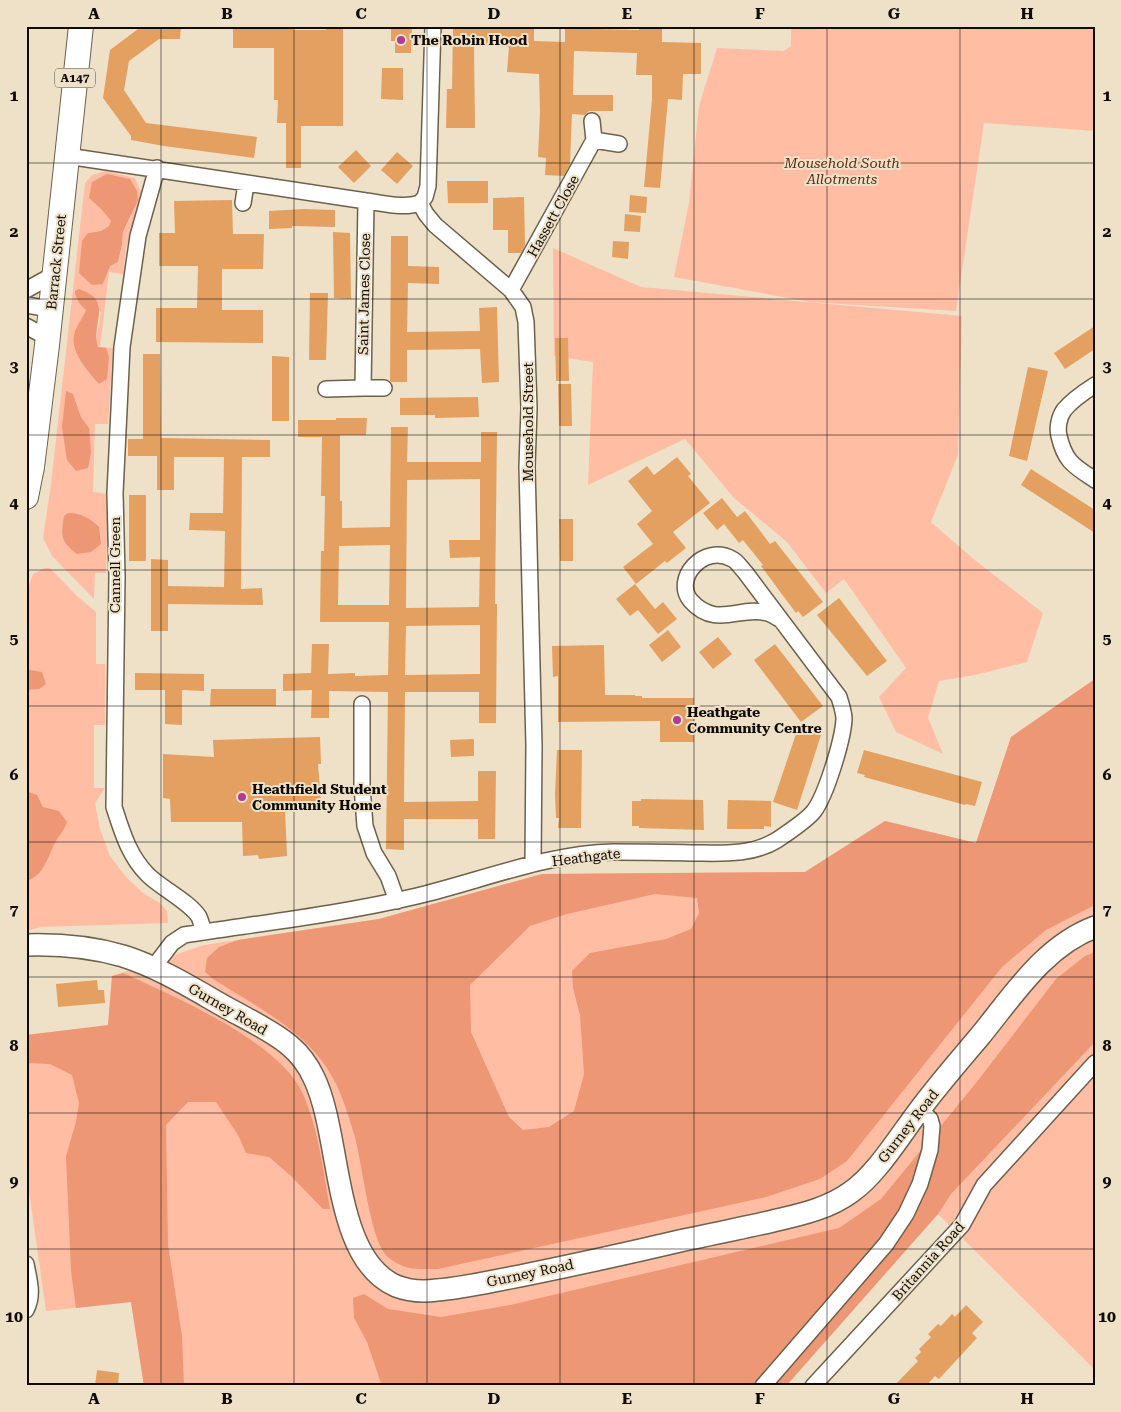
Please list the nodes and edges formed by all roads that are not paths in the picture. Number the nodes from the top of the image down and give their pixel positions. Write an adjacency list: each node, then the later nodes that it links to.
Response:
1 (81, 26): 6 (main road, Barrack Street / A147)
2 (433, 26): 11 (street)
3 (592, 121): 4 (street)
4 (594, 140): 5 (street); 14 (street, Hassett Close)
5 (619, 144)
6 (67, 156): 7 (street); 12 (main road, Barrack Street / A147)
7 (157, 168): 8 (street); 30 (street, Cannell Green)
8 (246, 184): 9 (street); 10 (street)
9 (366, 201): 11 (street); 20 (street, Saint James Close)
10 (244, 203)
11 (420, 203): 14 (street, Mousehold Street)
12 (55, 274): 13 (street); 16 (main road, Barrack Street / A147)
13 (26, 290)
14 (511, 290): 27 (street, Mousehold Street)
15 (26, 305): 16 (street)
16 (51, 309): 18 (main road, Barrack Street / A147)
17 (26, 326): 18 (street)
18 (48, 338): 24 (main road, Barrack Street / A147)
19 (1095, 385): 23 (street)
20 (363, 388): 21 (street); 22 (street)
21 (384, 388)
22 (326, 389)
23 (1095, 480)
24 (26, 497)
25 (781, 620): 25 (street, Heathgate); 27 (street, Heathgate)
26 (362, 704): 28 (street)
27 (533, 864): 28 (street, Heathgate)
28 (397, 901): 30 (street, Heathgate)
29 (1095, 927): 34 (street, Gurney Road)
30 (204, 932): 32 (street, Heathgate)
31 (26, 945): 32 (street, Gurney Road)
32 (153, 968): 34 (street, Gurney Road)
33 (1095, 1063): 38 (street, Britannia Road)
34 (920, 1110): 37 (street)
35 (26, 1264): 36 (street)
36 (26, 1310)
37 (763, 1386)
38 (813, 1386)

